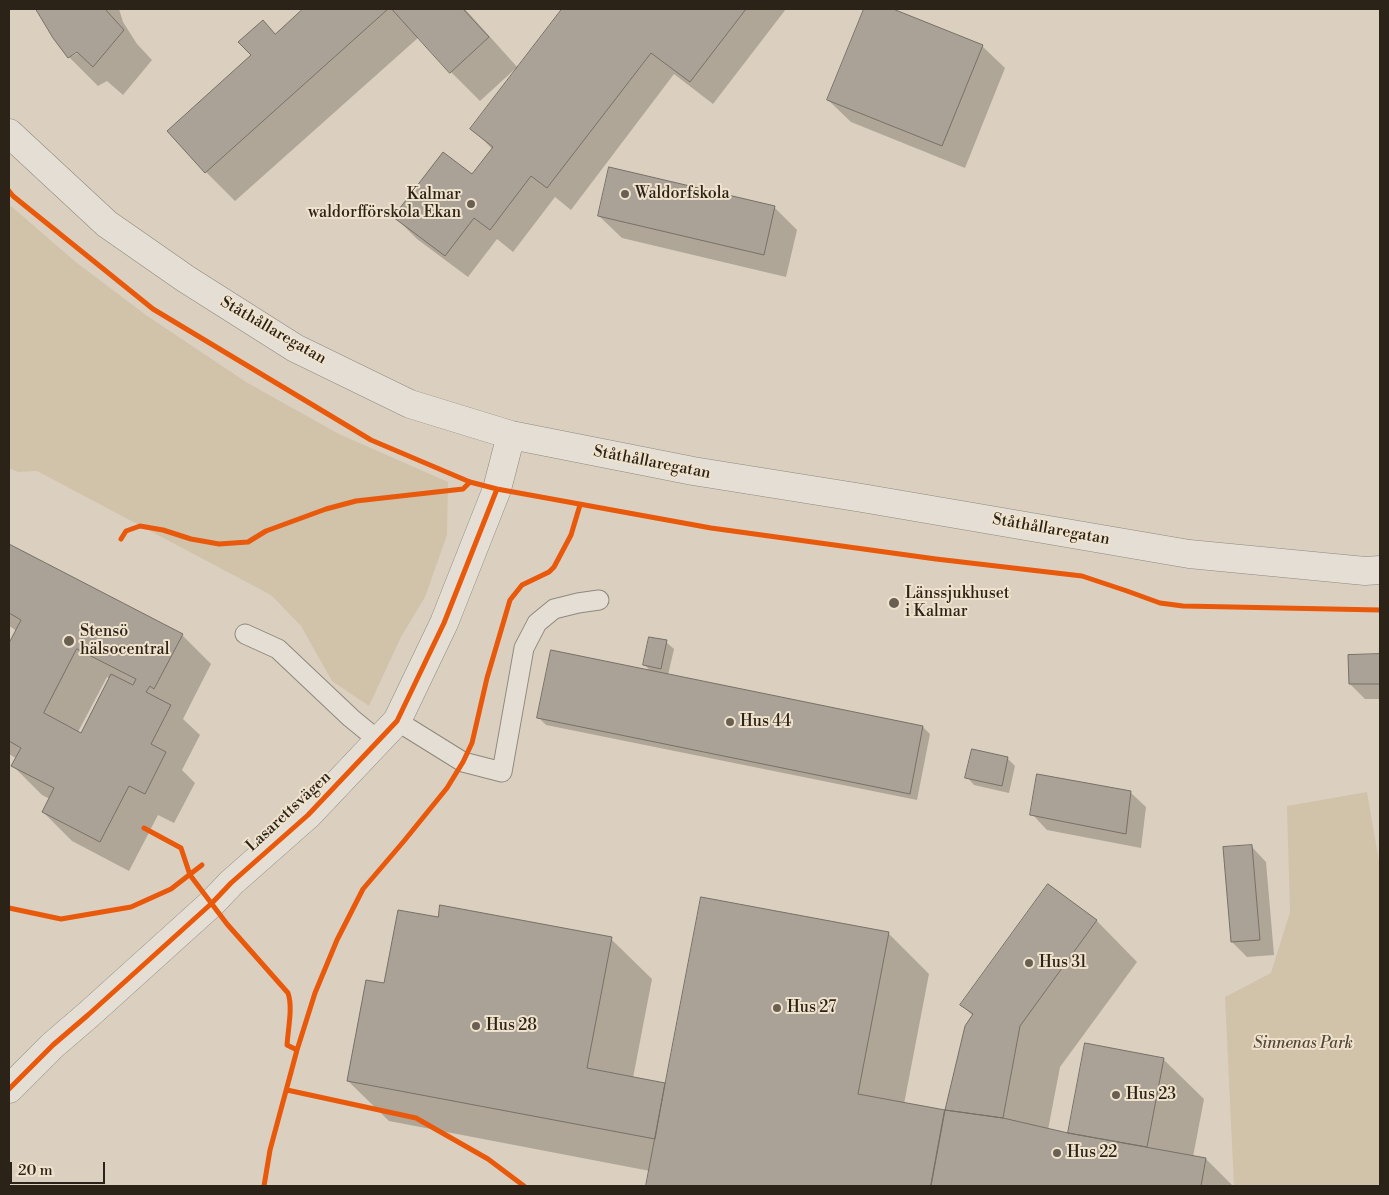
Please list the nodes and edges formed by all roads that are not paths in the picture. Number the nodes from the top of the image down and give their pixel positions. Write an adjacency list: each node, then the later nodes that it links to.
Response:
1 (9, 133): 2 (street, Ståthållaregatan)
2 (511, 435): 3 (street, Ståthållaregatan); 6 (street, Lasarettsvägen)
3 (1380, 570)
4 (599, 600): 6 (lane)
5 (244, 634): 7 (lane)
6 (397, 721): 7 (street, Lasarettsvägen)
7 (379, 741): 8 (street, Lasarettsvägen)
8 (9, 1089)

